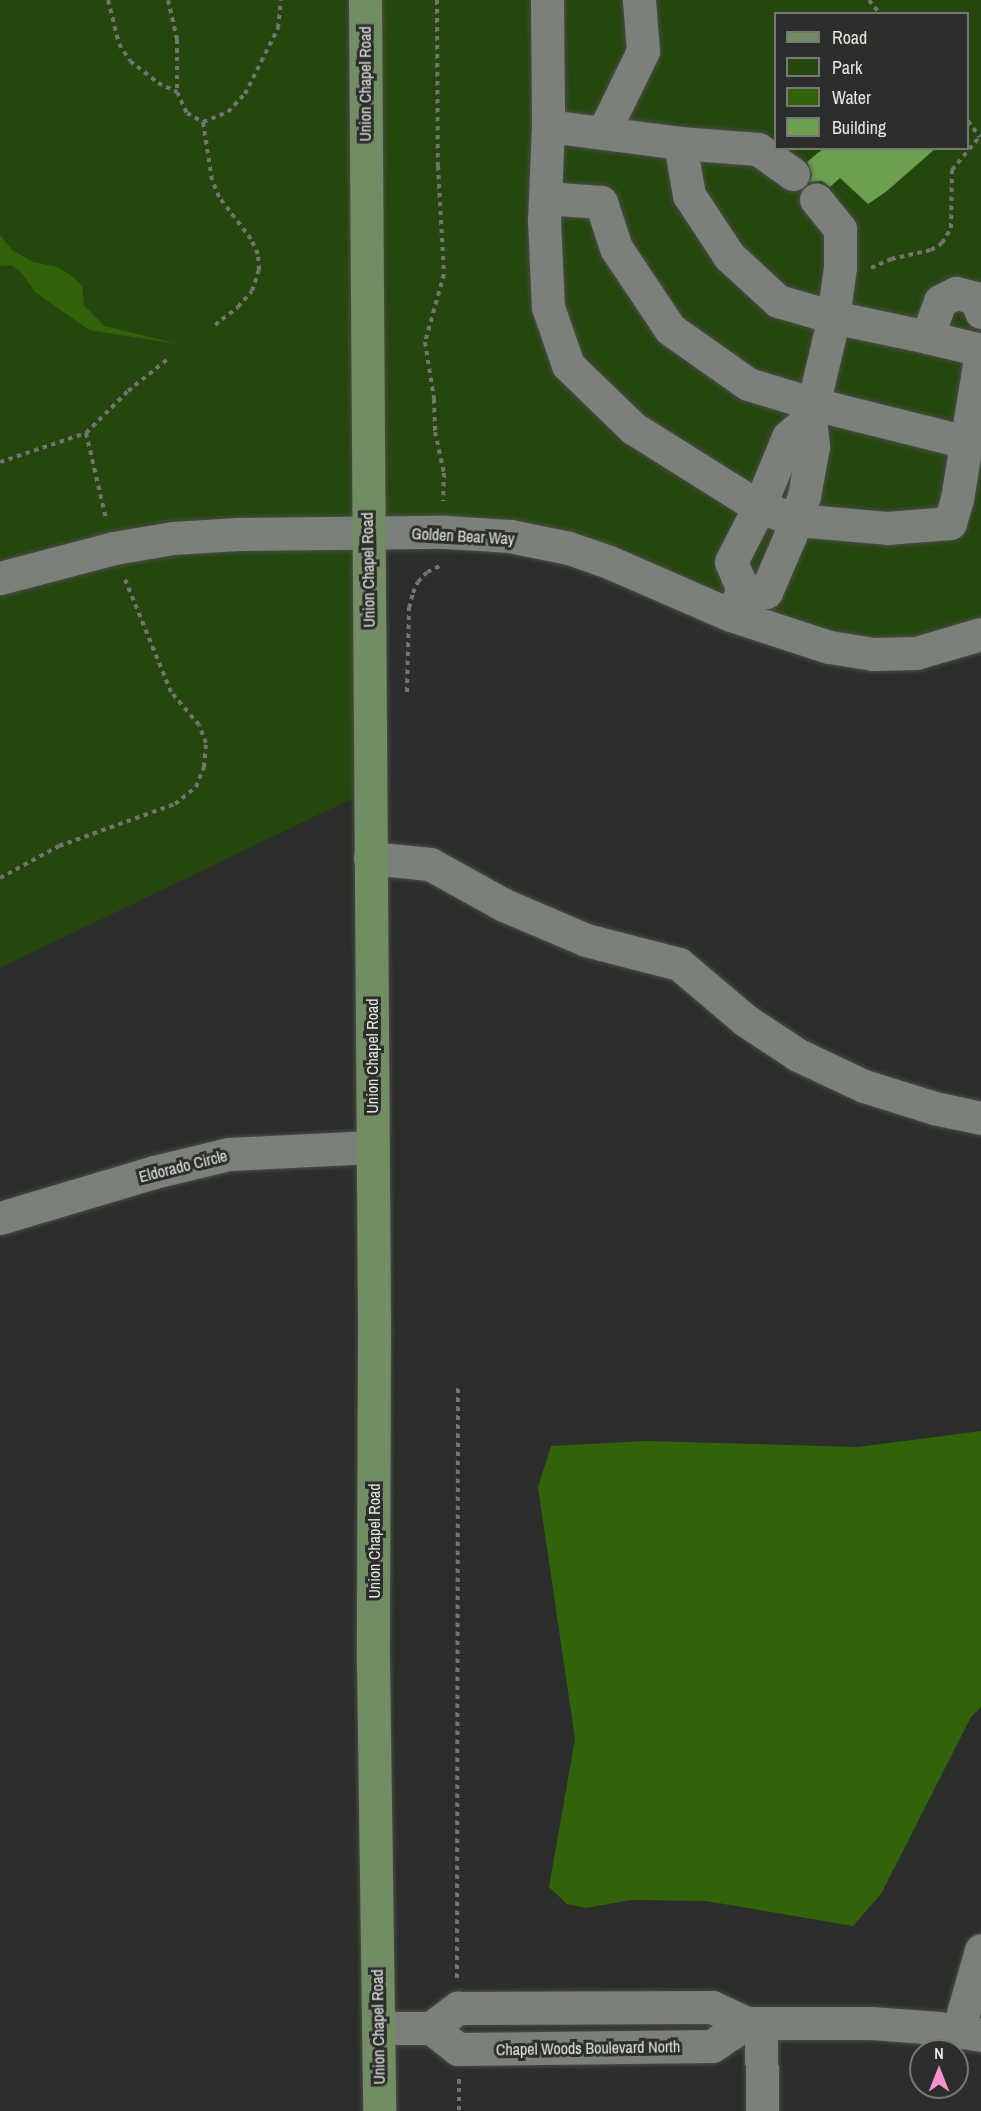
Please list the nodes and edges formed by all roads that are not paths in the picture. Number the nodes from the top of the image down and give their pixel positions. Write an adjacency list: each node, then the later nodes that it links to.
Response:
1 (365, 0): 18 (main road, Union Chapel Road)
2 (547, 0): 4 (street)
3 (639, 0): 5 (street)
4 (548, 126): 5 (street); 8 (street)
5 (603, 133): 6 (street)
6 (680, 142): 7 (street); 11 (street)
7 (793, 174)
8 (545, 198): 14 (street); 16 (street)
9 (816, 199): 11 (street)
10 (981, 312): 12 (street)
11 (833, 317): 12 (street); 14 (street)
12 (927, 337): 13 (street)
13 (981, 351): 15 (street)
14 (812, 411): 15 (street); 16 (street); 17 (street)
15 (966, 442): 17 (street)
16 (759, 507): 17 (street); 20 (street)
17 (796, 520): 20 (street)
18 (367, 533): 19 (street, Golden Bear Way); 20 (street, Golden Bear Way); 22 (main road, Union Chapel Road)
19 (0, 578)
20 (737, 603): 21 (street, Golden Bear Way)
21 (981, 634)
22 (370, 858): 23 (street); 24 (main road, Union Chapel Road)
23 (981, 1118)
24 (372, 1147): 25 (street, Eldorado Circle); 28 (main road, Union Chapel Road)
25 (0, 1218)
26 (981, 1950): 30 (street)
27 (754, 2024): 29 (street); 29 (street, Chapel Woods Boulevard North); 30 (street); 32 (street)
28 (378, 2028): 29 (street); 31 (main road, Union Chapel Road)
29 (431, 2028)
30 (969, 2033)
31 (379, 2111)
32 (762, 2111)

